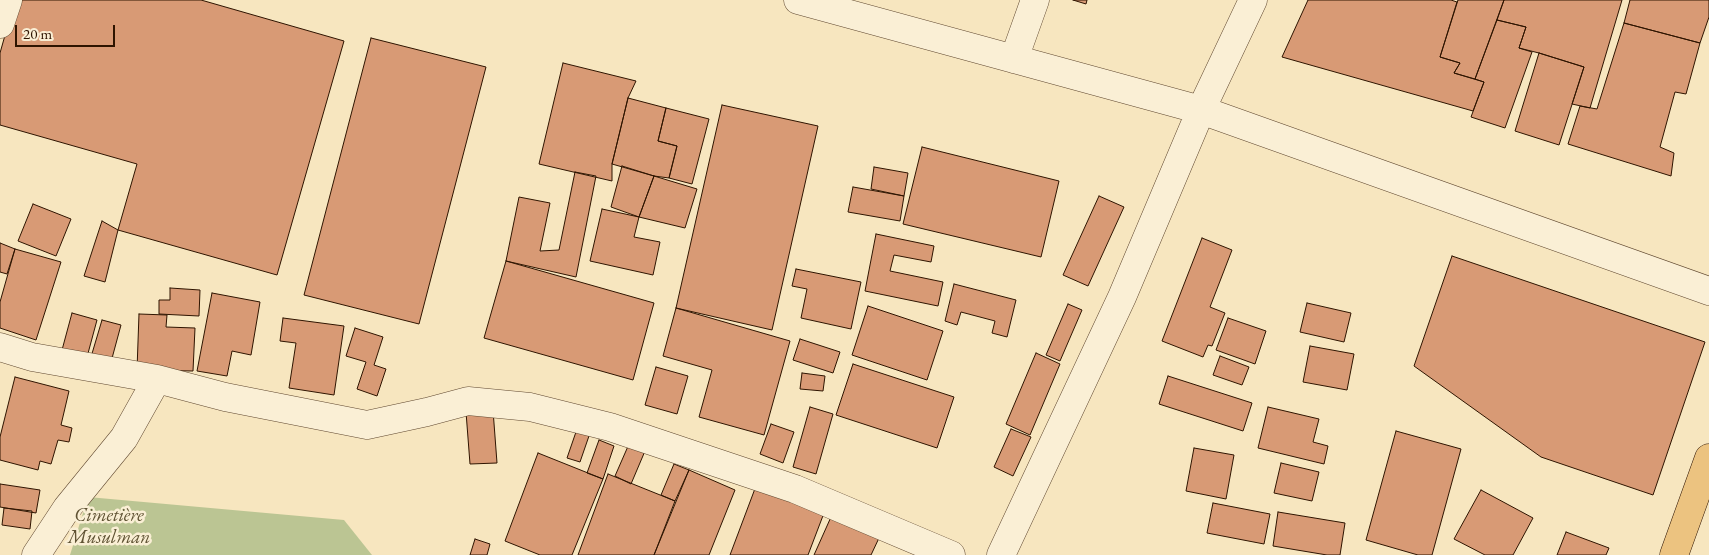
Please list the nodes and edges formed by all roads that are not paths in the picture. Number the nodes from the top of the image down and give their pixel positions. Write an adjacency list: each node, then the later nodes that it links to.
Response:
1 (8, 0): 5 (street)
2 (1035, 0): 6 (street)
3 (1253, 0): 7 (street)
4 (803, 1): 6 (street)
5 (0, 24)
6 (1014, 59): 7 (street)
7 (1200, 110): 8 (street); 14 (street)
8 (1709, 291)
9 (0, 347): 10 (street)
10 (157, 379): 12 (street); 13 (street)
11 (1709, 458): 15 (highway)
12 (36, 555)
13 (951, 555)
14 (1001, 555)
15 (1674, 555)

